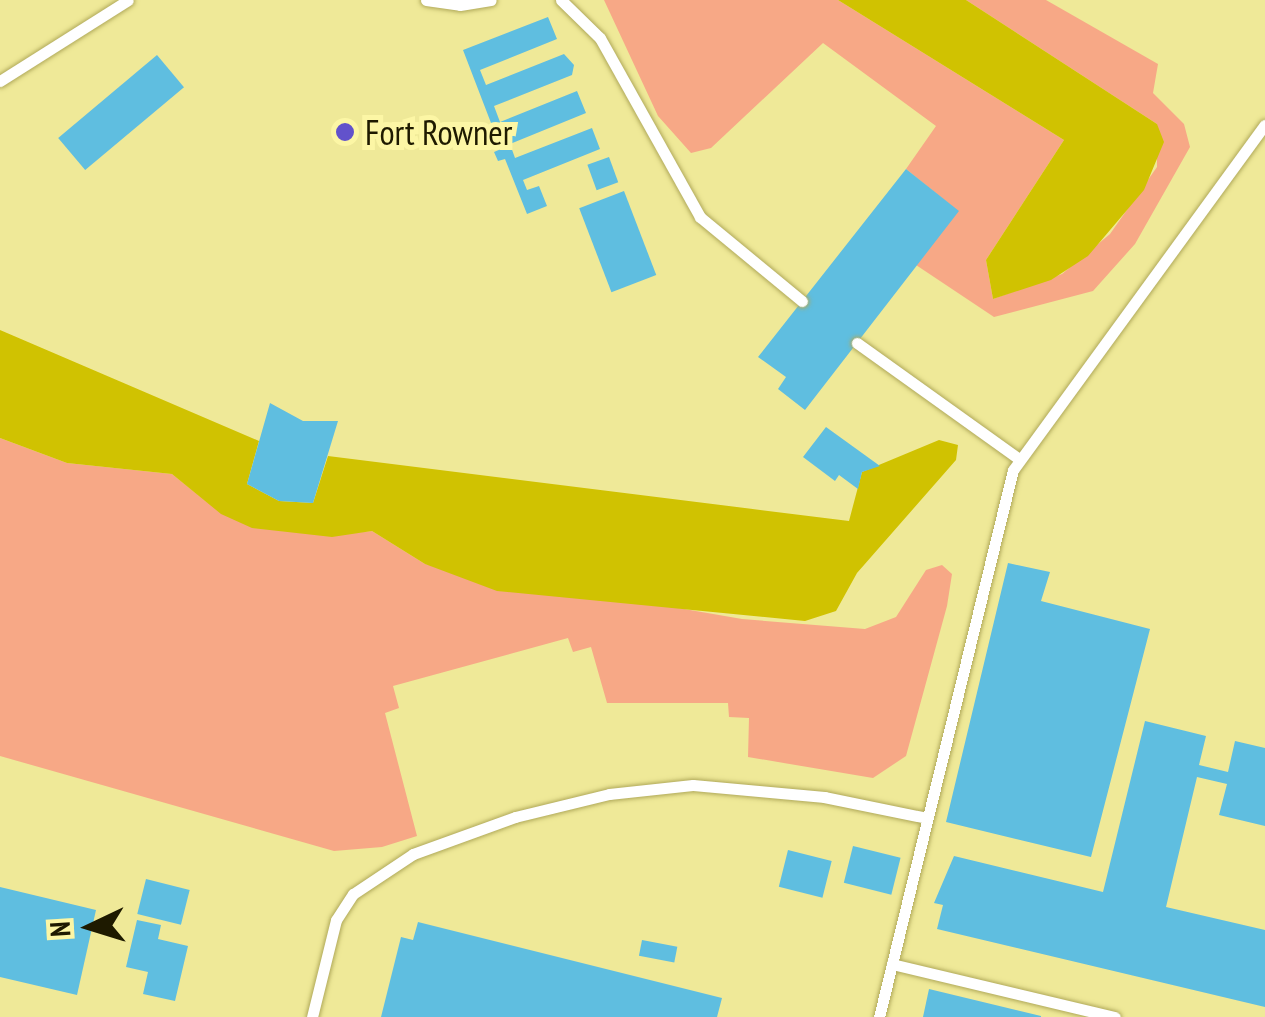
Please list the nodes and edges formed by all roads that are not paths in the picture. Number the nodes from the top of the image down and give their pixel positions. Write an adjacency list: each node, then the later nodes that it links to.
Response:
1 (128, 0): 5 (lane)
2 (426, 0): 3 (lane)
3 (491, 0)
4 (561, 0): 7 (lane)
5 (0, 81)
6 (1265, 125): 9 (lane)
7 (802, 300)
8 (858, 342): 9 (lane)
9 (1019, 459): 10 (lane)
10 (927, 818): 11 (lane); 12 (lane)
11 (892, 964): 13 (lane); 14 (lane)
12 (312, 1017)
13 (879, 1017)
14 (1115, 1017)

